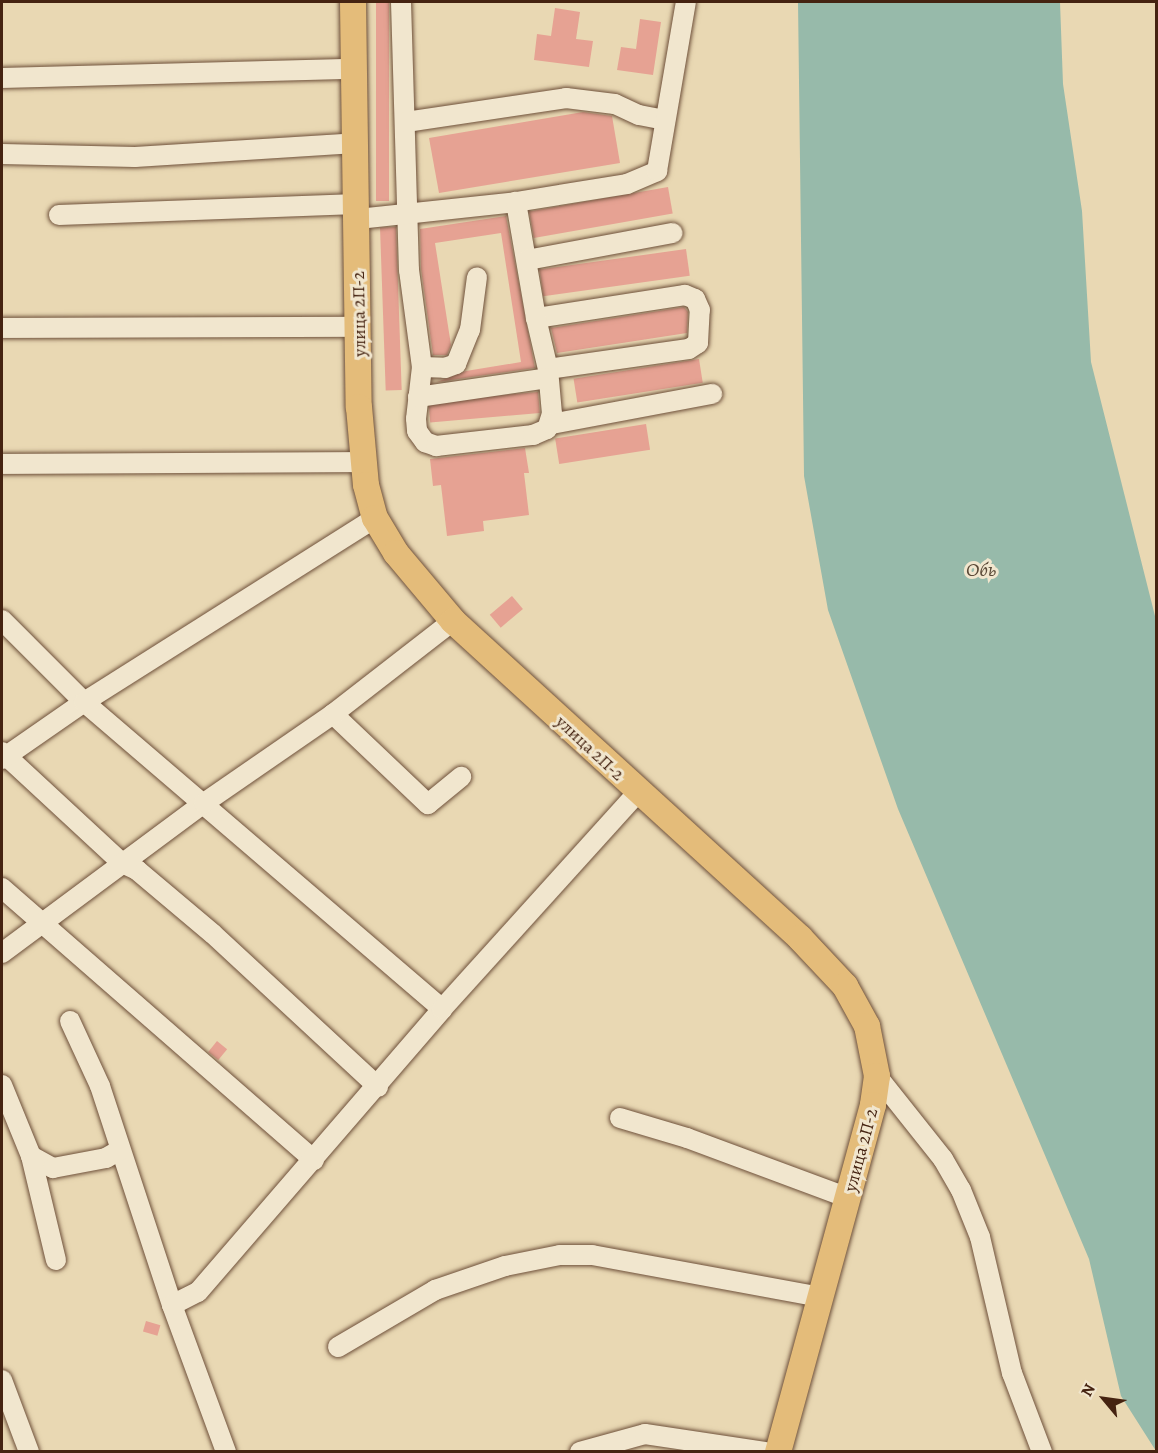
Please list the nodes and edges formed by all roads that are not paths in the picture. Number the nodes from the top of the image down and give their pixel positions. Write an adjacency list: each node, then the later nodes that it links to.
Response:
1 (353, 2): 4 (main road, улица 2П-2)
2 (400, 2): 7 (street)
3 (681, 2): 6 (street)
4 (353, 69): 5 (street); 8 (main road, улица 2П-2)
5 (2, 78)
6 (664, 120): 7 (street); 10 (street)
7 (406, 122): 12 (street)
8 (356, 144): 9 (street); 11 (main road, улица 2П-2)
9 (2, 154)
10 (516, 202): 12 (street); 15 (street)
11 (357, 211): 12 (street); 13 (street); 18 (main road, улица 2П-2)
12 (407, 213): 20 (street)
13 (59, 215)
14 (673, 233): 15 (street)
15 (527, 260): 17 (street)
16 (477, 277): 20 (street)
17 (536, 318): 21 (street); 21 (street)
18 (360, 327): 19 (street); 25 (main road, улица 2П-2)
19 (2, 328)
20 (422, 367): 23 (street)
21 (548, 373): 23 (street); 24 (street)
22 (712, 394): 24 (street)
23 (418, 397): 24 (street)
24 (551, 424)
25 (363, 462): 26 (street); 27 (main road, улица 2П-2)
26 (2, 464)
27 (375, 518): 29 (main road, улица 2П-2); 30 (street)
28 (2, 620): 30 (street)
29 (453, 621): 31 (street); 34 (main road, улица 2П-2)
30 (84, 702): 32 (street); 35 (street)
31 (333, 714): 33 (street); 35 (street)
32 (3, 756): 36 (street)
33 (461, 777)
34 (638, 792): 40 (street); 42 (main road, улица 2П-2)
35 (204, 803): 36 (street); 40 (street)
36 (122, 864): 38 (street); 44 (street)
37 (2, 888): 38 (street)
38 (40, 925): 39 (street); 48 (street)
39 (2, 953)
40 (442, 1009): 44 (street)
41 (70, 1020): 46 (street)
42 (877, 1076): 49 (main road, улица 2П-2); 61 (street)
43 (2, 1085): 47 (street)
44 (378, 1087): 48 (street)
45 (620, 1118): 49 (street)
46 (120, 1150): 47 (street); 52 (street)
47 (31, 1156): 50 (street)
48 (314, 1160): 52 (street)
49 (848, 1198): 51 (main road, улица 2П-2)
50 (56, 1260)
51 (820, 1297): 53 (street); 60 (main road, улица 2П-2)
52 (172, 1305): 57 (street)
53 (338, 1347)
54 (2, 1380): 55 (street)
55 (6, 1402): 56 (street)
56 (29, 1452)
57 (226, 1452)
58 (580, 1452): 59 (street)
59 (765, 1452)
60 (778, 1452)
61 (1042, 1452)

